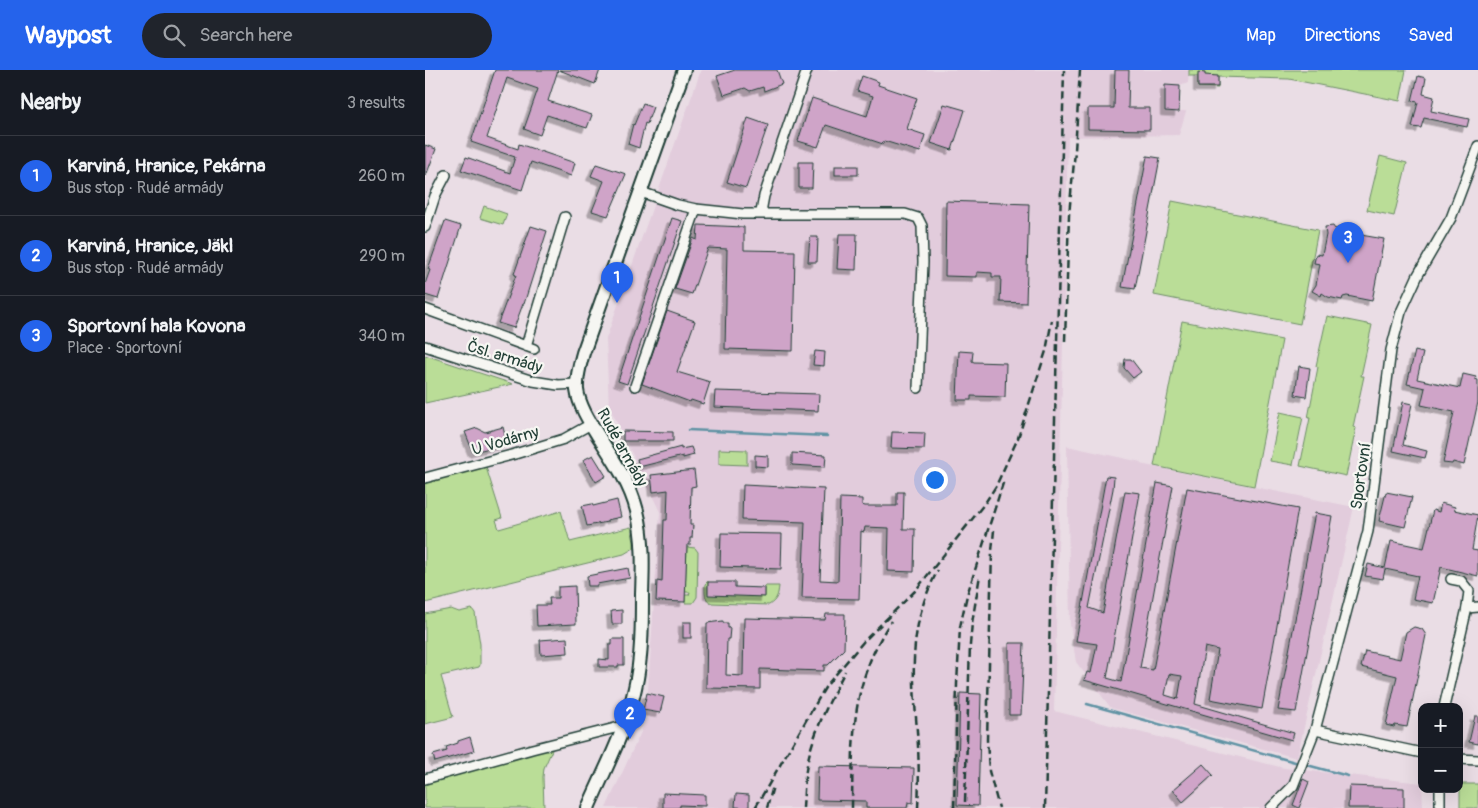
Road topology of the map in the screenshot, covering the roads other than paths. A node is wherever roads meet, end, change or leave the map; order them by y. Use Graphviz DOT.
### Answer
graph roads {
  1 [pos="684,70"];
  2 [pos="807,70"];
  3 [pos="1478,146"];
  4 [pos="446,176"];
  5 [pos="641,192"];
  6 [pos="696,210"];
  7 [pos="761,212"];
  8 [pos="565,217"];
  9 [pos="425,227"];
  10 [pos="425,309"];
  11 [pos="425,346"];
  12 [pos="577,384"];
  13 [pos="635,386"];
  14 [pos="918,388"];
  15 [pos="591,424"];
  16 [pos="425,478"];
  17 [pos="1451,579"];
  18 [pos="1467,608"];
  19 [pos="1478,608"];
  20 [pos="1445,703"];
  21 [pos="623,726"];
  22 [pos="1315,730"];
  23 [pos="1418,752"];
  24 [pos="1463,759"];
  25 [pos="1478,760"];
  26 [pos="425,779"];
  27 [pos="1440,793"];
  28 [pos="588,808"];
  29 [pos="1271,808"];
  30 [pos="1440,808"];
  1 -- 5 [label="main road, Rudé armády"];
  2 -- 7 [label="street"];
  3 -- 22 [label="street, Sportovní"];
  4 -- 9 [label="street"];
  5 -- 6 [label="street"];
  5 -- 12 [label="main road, Rudé armády"];
  6 -- 7 [label="street"];
  6 -- 13 [label="street"];
  7 -- 14 [label="street"];
  8 -- 10 [label="street, Čsl. armády"];
  11 -- 12 [label="street, Čsl. armády"];
  12 -- 15 [label="main road, Rudé armády"];
  15 -- 16 [label="street, U Vodárny"];
  15 -- 21 [label="main road, Rudé armády"];
  17 -- 18 [label="street"];
  18 -- 19 [label="street"];
  18 -- 20 [label="street"];
  21 -- 26 [label="street"];
  21 -- 28 [label="main road, Rudé armády"];
  22 -- 23 [label="street"];
  22 -- 29 [label="street, Sportovní"];
  24 -- 25 [label="street"];
  27 -- 30 [label="street"];
}
